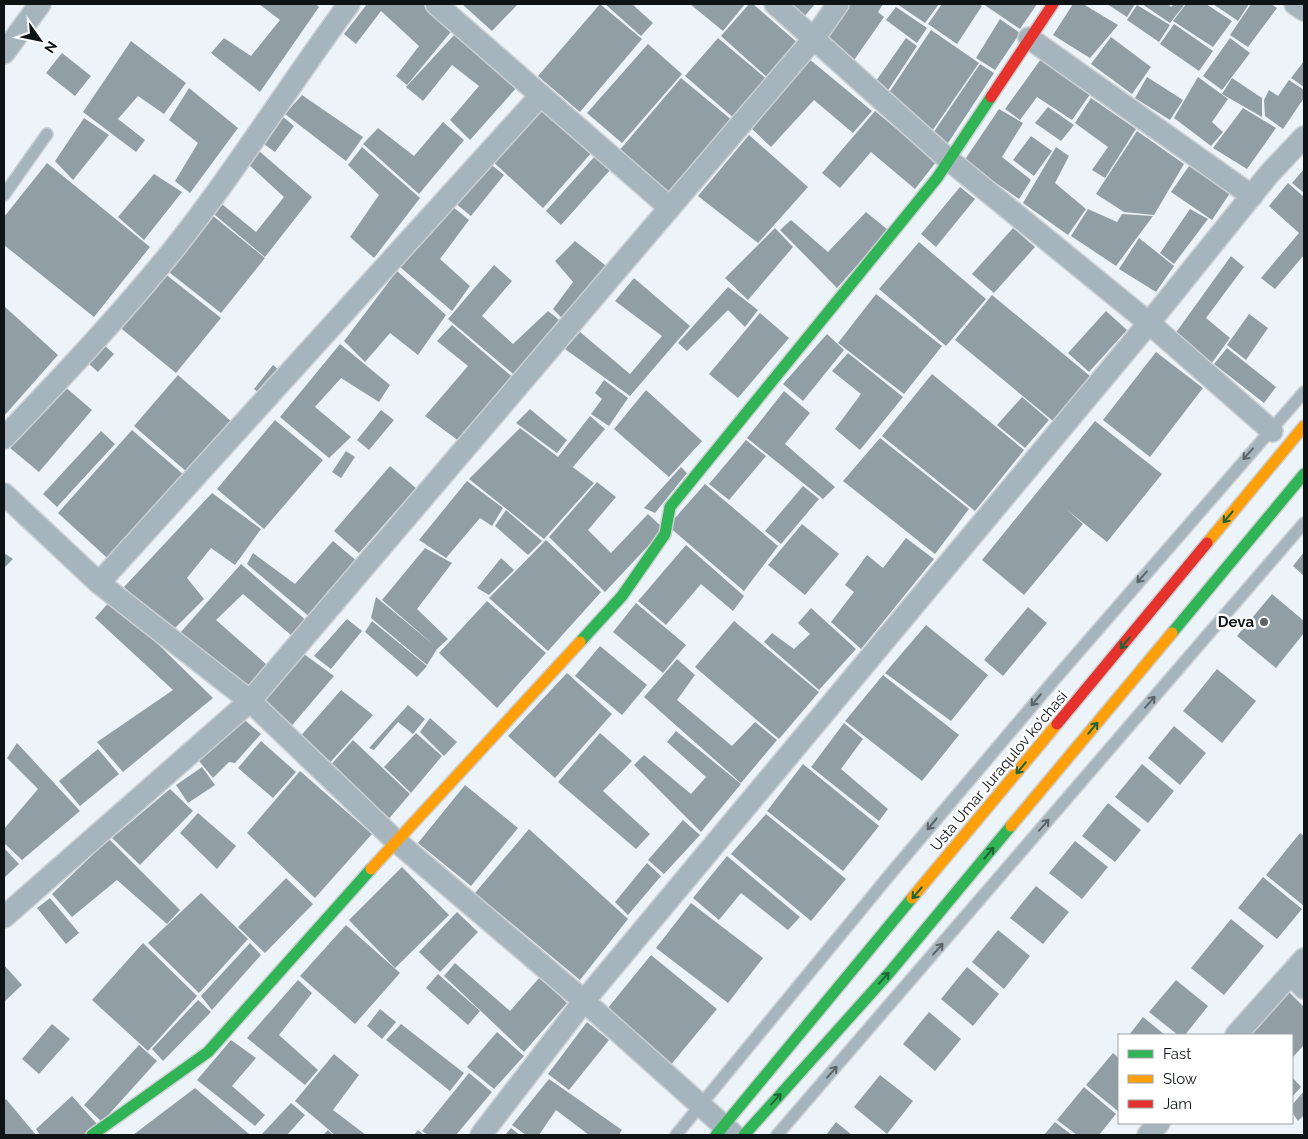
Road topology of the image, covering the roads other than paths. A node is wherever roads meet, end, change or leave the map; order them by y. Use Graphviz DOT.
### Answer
graph roads {
  1 [pos="40,4"];
  2 [pos="348,4"];
  3 [pos="436,4"];
  4 [pos="775,4"];
  5 [pos="838,4"];
  6 [pos="1054,4"];
  7 [pos="1295,4"];
  8 [pos="1304,10"];
  9 [pos="815,37"];
  10 [pos="1029,38"];
  11 [pos="4,53"];
  12 [pos="542,95"];
  13 [pos="47,134"];
  14 [pos="1304,137"];
  15 [pos="949,160"];
  16 [pos="4,194"];
  17 [pos="1252,196"];
  18 [pos="669,207"];
  19 [pos="1149,323"];
  20 [pos="1304,392"];
  21 [pos="1304,426"];
  22 [pos="1272,431"];
  23 [pos="4,438"];
  24 [pos="1304,474"];
  25 [pos="4,494"];
  26 [pos="1304,523"];
  27 [pos="99,583"];
  28 [pos="250,701"];
  29 [pos="396,841"];
  30 [pos="4,917"];
  31 [pos="1300,974"];
  32 [pos="584,1001"];
  33 [pos="1237,1034"];
  34 [pos="701,1105"];
  35 [pos="1158,1124"];
  36 [pos="725,1132"];
  37 [pos="92,1135"];
  38 [pos="481,1135"];
  39 [pos="676,1135"];
  40 [pos="744,1135"];
  41 [pos="777,1135"];
  42 [pos="1148,1135"];
  1 -- 11 [label="street"];
  2 -- 23 [label="street"];
  3 -- 12 [label="street"];
  4 -- 9 [label="street"];
  5 -- 9 [label="street"];
  6 -- 10 [label="main road"];
  7 -- 8 [label="street"];
  9 -- 15 [label="street"];
  9 -- 18 [label="street"];
  10 -- 15 [label="main road"];
  10 -- 17 [label="street"];
  12 -- 18 [label="street"];
  12 -- 27 [label="street"];
  13 -- 16 [label="lane"];
  14 -- 17 [label="street"];
  15 -- 19 [label="street"];
  15 -- 29 [label="main road"];
  17 -- 19 [label="street"];
  18 -- 28 [label="street"];
  19 -- 22 [label="street"];
  19 -- 32 [label="street"];
  20 -- 22 [label="lane"];
  21 -- 36 [label="main road, Usta Umar Juraqulov ko'chasi, one-way"];
  22 -- 34 [label="lane, one-way"];
  40 -- 24 [label="main road, one-way"];
  25 -- 27 [label="street"];
  41 -- 26 [label="lane, one-way"];
  27 -- 28 [label="street"];
  28 -- 29 [label="street"];
  28 -- 30 [label="street"];
  29 -- 32 [label="street"];
  29 -- 37 [label="main road"];
  31 -- 33 [label="street"];
  32 -- 34 [label="street"];
  32 -- 38 [label="street"];
  34 -- 36 [label="street"];
  34 -- 39 [label="lane"];
  35 -- 42 [label="street"];
}
